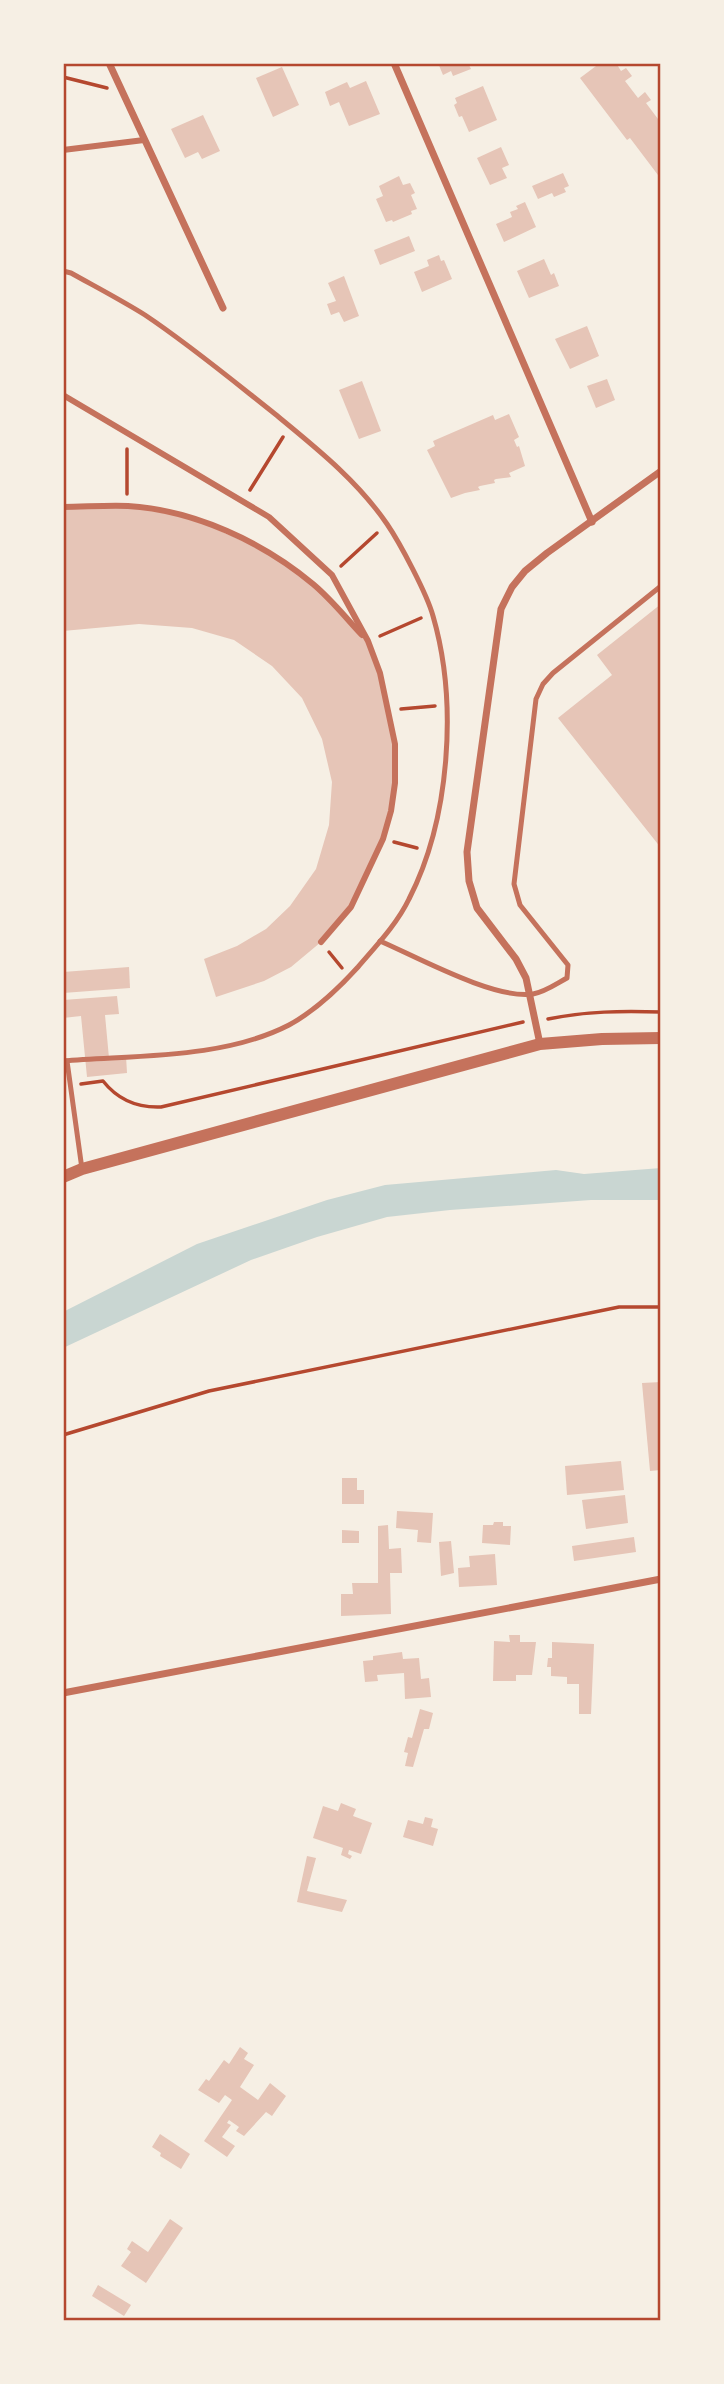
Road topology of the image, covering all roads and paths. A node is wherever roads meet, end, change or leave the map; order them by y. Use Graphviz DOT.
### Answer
graph roads {
  1 [pos="108,63"];
  2 [pos="394,63"];
  3 [pos="63,77"];
  4 [pos="109,89"];
  5 [pos="144,140"];
  6 [pos="63,150"];
  7 [pos="63,271"];
  8 [pos="223,308"];
  9 [pos="63,395"];
  10 [pos="290,427"];
  11 [pos="127,433"];
  12 [pos="661,471"];
  13 [pos="243,500"];
  14 [pos="127,506"];
  15 [pos="63,507"];
  16 [pos="592,522"];
  17 [pos="387,524"];
  18 [pos="332,575"];
  19 [pos="661,586"];
  20 [pos="433,613"];
  21 [pos="368,641"];
  22 [pos="447,705"];
  23 [pos="388,710"];
  24 [pos="383,839"];
  25 [pos="429,852"];
  26 [pos="380,941"];
  27 [pos="321,942"];
  28 [pos="349,976"];
  29 [pos="530,995"];
  30 [pos="661,1012"];
  31 [pos="535,1020"];
  32 [pos="661,1038"];
  33 [pos="541,1044"];
  34 [pos="65,1061"];
  35 [pos="69,1085"];
  36 [pos="82,1169"];
  37 [pos="63,1177"];
  38 [pos="661,1307"];
  39 [pos="63,1435"];
  40 [pos="661,1579"];
  41 [pos="63,1693"];
  1 -- 5 [label="street"];
  2 -- 16 [label="street"];
  3 -- 4 [label="path"];
  5 -- 6 [label="street"];
  5 -- 8 [label="street"];
  7 -- 10 [label="lane"];
  9 -- 11 [label="street"];
  10 -- 13 [label="path"];
  10 -- 17 [label="lane"];
  11 -- 13 [label="street"];
  11 -- 14 [label="path"];
  12 -- 16 [label="street"];
  13 -- 18 [label="street"];
  14 -- 15 [label="street"];
  14 -- 21 [label="street"];
  16 -- 29 [label="street"];
  17 -- 18 [label="path"];
  17 -- 20 [label="lane"];
  18 -- 21 [label="street"];
  19 -- 29 [label="lane"];
  20 -- 21 [label="path"];
  20 -- 22 [label="lane"];
  21 -- 23 [label="street"];
  22 -- 23 [label="path"];
  22 -- 25 [label="lane"];
  23 -- 24 [label="street"];
  24 -- 25 [label="path"];
  24 -- 27 [label="street"];
  25 -- 26 [label="lane"];
  26 -- 28 [label="lane"];
  26 -- 29 [label="lane"];
  27 -- 28 [label="path"];
  28 -- 34 [label="lane"];
  29 -- 31 [label="street"];
  30 -- 31 [label="path"];
  31 -- 33 [label="street"];
  31 -- 35 [label="path"];
  32 -- 33 [label="street"];
  33 -- 36 [label="street"];
  34 -- 35 [label="lane"];
  35 -- 36 [label="lane"];
  36 -- 37 [label="street"];
  38 -- 39 [label="path"];
  40 -- 41 [label="street"];
}
